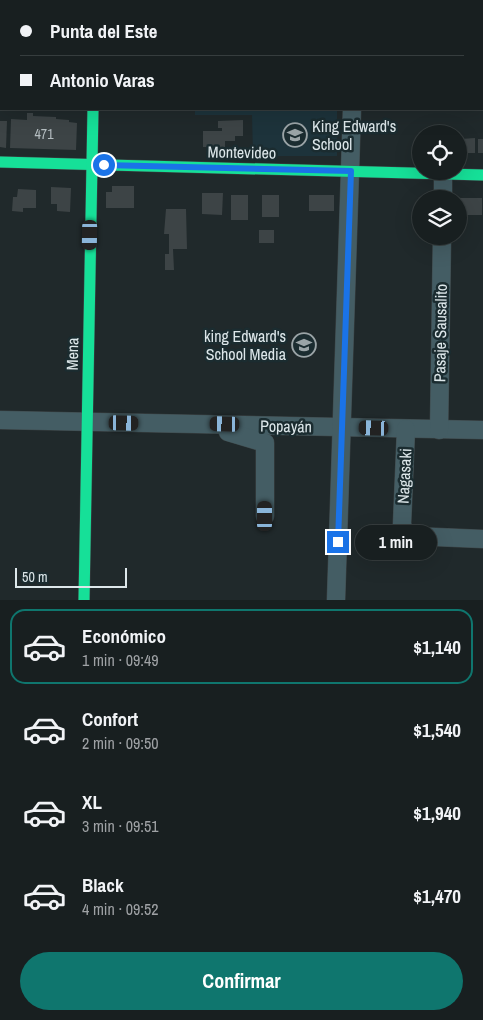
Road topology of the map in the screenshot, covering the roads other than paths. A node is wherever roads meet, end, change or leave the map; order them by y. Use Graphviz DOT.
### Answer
graph roads {
  1 [pos="93,110"];
  2 [pos="352,110"];
  3 [pos="0,162"];
  4 [pos="91,165"];
  5 [pos="351,171"];
  6 [pos="412,173"];
  7 [pos="467,175"];
  8 [pos="483,175"];
  9 [pos="442,245"];
  10 [pos="0,420"];
  11 [pos="87,423"];
  12 [pos="225,424"];
  13 [pos="342,427"];
  14 [pos="406,429"];
  15 [pos="439,430"];
  16 [pos="483,430"];
  17 [pos="265,516"];
  18 [pos="483,539"];
  19 [pos="84,600"];
  20 [pos="336,600"];
  1 -- 4 [label="street, Mena"];
  2 -- 5 [label="street"];
  3 -- 4 [label="street, Montevideo"];
  4 -- 5 [label="street, Montevideo"];
  4 -- 11 [label="street, Mena"];
  5 -- 6 [label="street, Montevideo"];
  5 -- 13 [label="street"];
  7 -- 8 [label="street, Montevideo"];
  9 -- 15 [label="street, Pasaje Sausalito"];
  10 -- 11 [label="street, Popayán"];
  11 -- 12 [label="street, Popayán"];
  11 -- 19 [label="street, Mena"];
  12 -- 13 [label="street, Popayán"];
  12 -- 17 [label="street"];
  13 -- 14 [label="street, Popayán"];
  13 -- 20 [label="street"];
  14 -- 15 [label="street, Popayán"];
  14 -- 18 [label="street, Nagasaki"];
  15 -- 16 [label="street, Popayán"];
}
